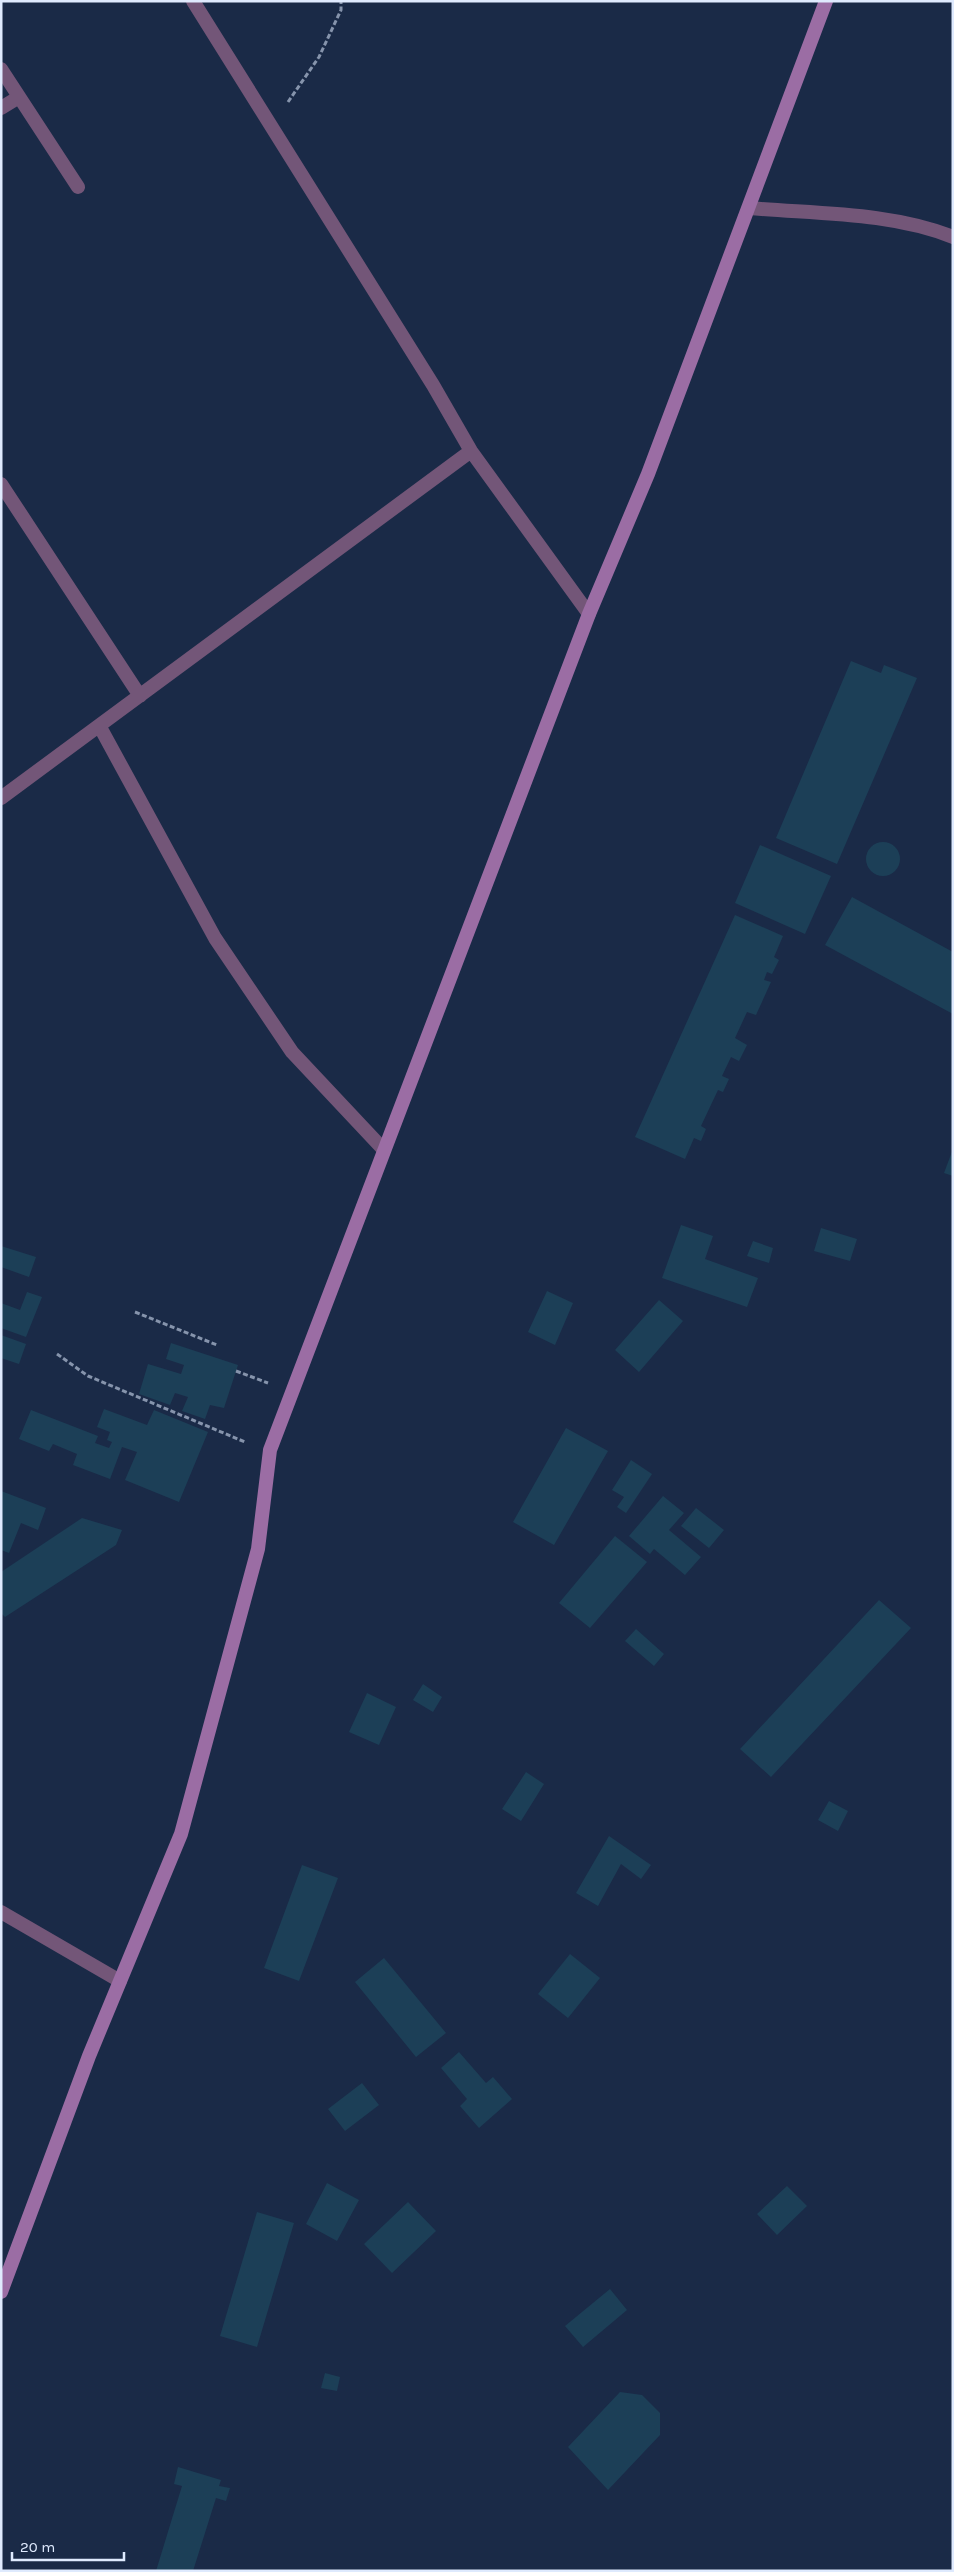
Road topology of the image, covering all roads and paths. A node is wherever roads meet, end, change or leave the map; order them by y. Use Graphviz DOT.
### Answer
graph roads {
  1 [pos="192,1"];
  2 [pos="341,1"];
  3 [pos="826,1"];
  4 [pos="1,69"];
  5 [pos="19,97"];
  6 [pos="1,108"];
  7 [pos="272,127"];
  8 [pos="78,187"];
  9 [pos="749,208"];
  10 [pos="953,237"];
  11 [pos="470,451"];
  12 [pos="1,484"];
  13 [pos="589,614"];
  14 [pos="140,696"];
  15 [pos="100,727"];
  16 [pos="1,798"];
  17 [pos="384,1150"];
  18 [pos="135,1312"];
  19 [pos="216,1345"];
  20 [pos="58,1354"];
  21 [pos="236,1371"];
  22 [pos="257,1379"];
  23 [pos="239,1441"];
  24 [pos="1,1912"];
  25 [pos="120,1982"];
  26 [pos="1,2292"];
  1 -- 7 [label="street"];
  2 -- 7 [label="path"];
  3 -- 9 [label="main road"];
  4 -- 5 [label="street"];
  5 -- 6 [label="street"];
  5 -- 8 [label="street"];
  7 -- 11 [label="street"];
  9 -- 10 [label="street"];
  9 -- 13 [label="main road"];
  11 -- 13 [label="street"];
  11 -- 14 [label="street"];
  12 -- 14 [label="street"];
  13 -- 17 [label="main road"];
  14 -- 15 [label="street"];
  15 -- 16 [label="street"];
  15 -- 17 [label="street"];
  17 -- 25 [label="main road"];
  18 -- 19 [label="path"];
  20 -- 23 [label="path"];
  21 -- 22 [label="path"];
  24 -- 25 [label="street"];
  25 -- 26 [label="main road"];
}
